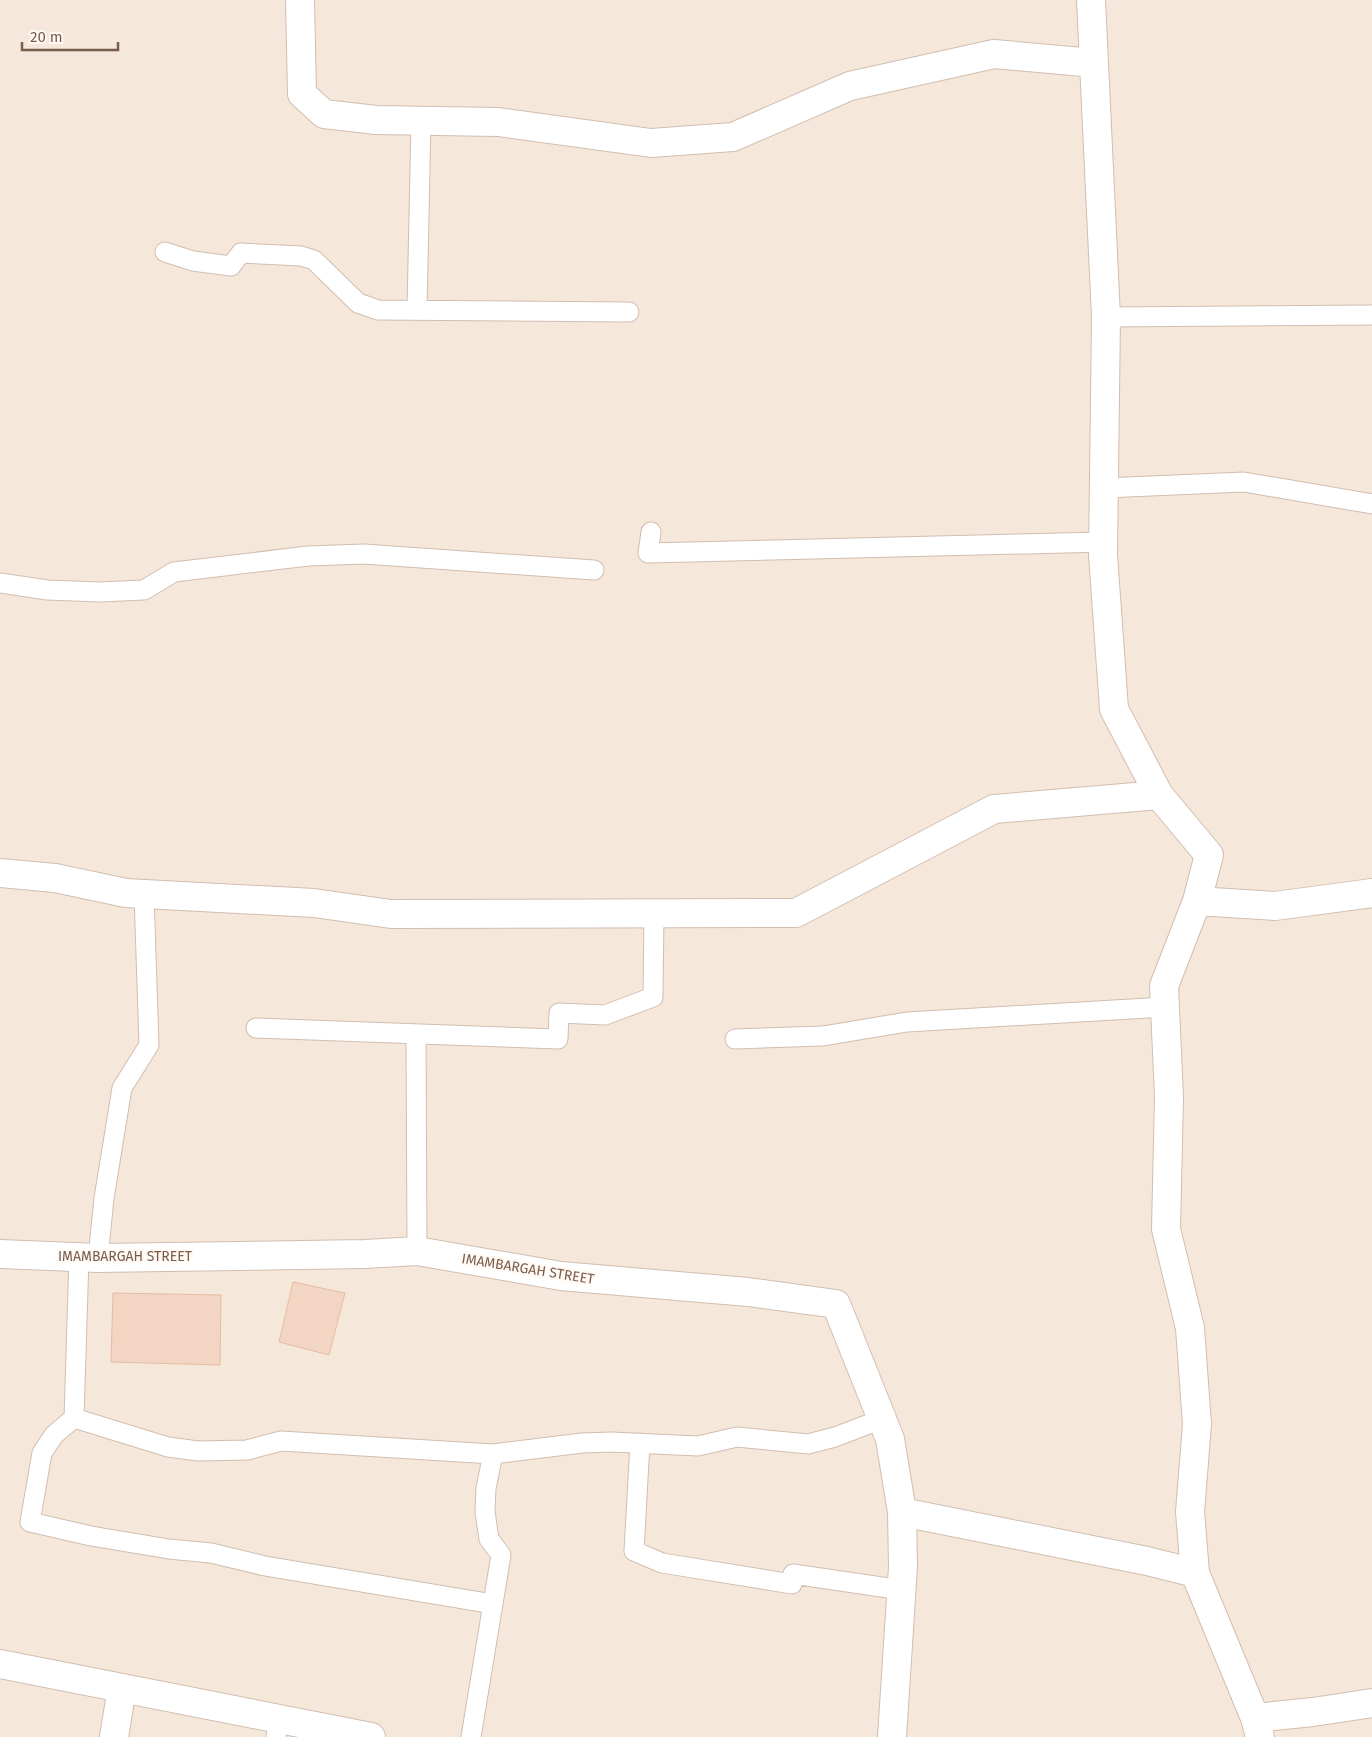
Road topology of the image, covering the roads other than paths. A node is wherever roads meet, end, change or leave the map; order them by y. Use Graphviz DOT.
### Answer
graph roads {
  1 [pos="300,0"];
  2 [pos="1091,0"];
  3 [pos="1094,63"];
  4 [pos="421,121"];
  5 [pos="165,252"];
  6 [pos="418,310"];
  7 [pos="629,312"];
  8 [pos="1372,315"];
  9 [pos="1106,317"];
  10 [pos="1104,488"];
  11 [pos="1372,504"];
  12 [pos="651,532"];
  13 [pos="1104,542"];
  14 [pos="594,570"];
  15 [pos="0,583"];
  16 [pos="1159,795"];
  17 [pos="0,873"];
  18 [pos="1372,893"];
  19 [pos="144,894"];
  20 [pos="1197,901"];
  21 [pos="654,913"];
  22 [pos="1165,1007"];
  23 [pos="256,1028"];
  24 [pos="416,1034"];
  25 [pos="735,1039"];
  26 [pos="417,1251"];
  27 [pos="0,1254"];
  28 [pos="88,1258"];
  29 [pos="74,1418"];
  30 [pos="882,1419"];
  31 [pos="640,1443"];
  32 [pos="493,1454"];
  33 [pos="902,1512"];
  34 [pos="1195,1573"];
  35 [pos="902,1590"];
  36 [pos="493,1604"];
  37 [pos="0,1664"];
  38 [pos="122,1688"];
  39 [pos="1372,1703"];
  40 [pos="1257,1727"];
  41 [pos="277,1728"];
  42 [pos="114,1737"];
  43 [pos="371,1737"];
  44 [pos="471,1737"];
  45 [pos="892,1737"];
  1 -- 4 [label="street"];
  2 -- 3 [label="street"];
  3 -- 4 [label="street"];
  3 -- 9 [label="street"];
  4 -- 6 [label="lane"];
  5 -- 6 [label="lane"];
  6 -- 7 [label="lane"];
  8 -- 9 [label="lane"];
  9 -- 10 [label="street"];
  10 -- 11 [label="lane"];
  10 -- 13 [label="street"];
  12 -- 13 [label="lane"];
  13 -- 16 [label="street"];
  14 -- 15 [label="lane"];
  16 -- 20 [label="street"];
  16 -- 21 [label="street"];
  17 -- 19 [label="street"];
  18 -- 20 [label="street"];
  19 -- 21 [label="street"];
  19 -- 28 [label="lane"];
  20 -- 22 [label="street"];
  21 -- 24 [label="lane"];
  22 -- 25 [label="lane"];
  22 -- 34 [label="street"];
  23 -- 24 [label="lane"];
  24 -- 26 [label="lane"];
  26 -- 28 [label="street, IMAMBARGAH STREET"];
  26 -- 30 [label="street, IMAMBARGAH STREET"];
  27 -- 28 [label="street, IMAMBARGAH STREET"];
  28 -- 29 [label="lane"];
  29 -- 32 [label="lane"];
  29 -- 36 [label="lane"];
  30 -- 31 [label="lane"];
  30 -- 33 [label="street, IMAMBARGAH STREET"];
  31 -- 32 [label="lane"];
  31 -- 35 [label="lane"];
  32 -- 36 [label="lane"];
  33 -- 34 [label="street"];
  33 -- 35 [label="street, IMAMBARGAH STREET"];
  34 -- 40 [label="street"];
  35 -- 45 [label="street, IMAMBARGAH STREET"];
  36 -- 44 [label="lane"];
  37 -- 38 [label="street"];
  38 -- 41 [label="street"];
  38 -- 42 [label="street"];
  39 -- 40 [label="street"];
  41 -- 43 [label="street"];
}
